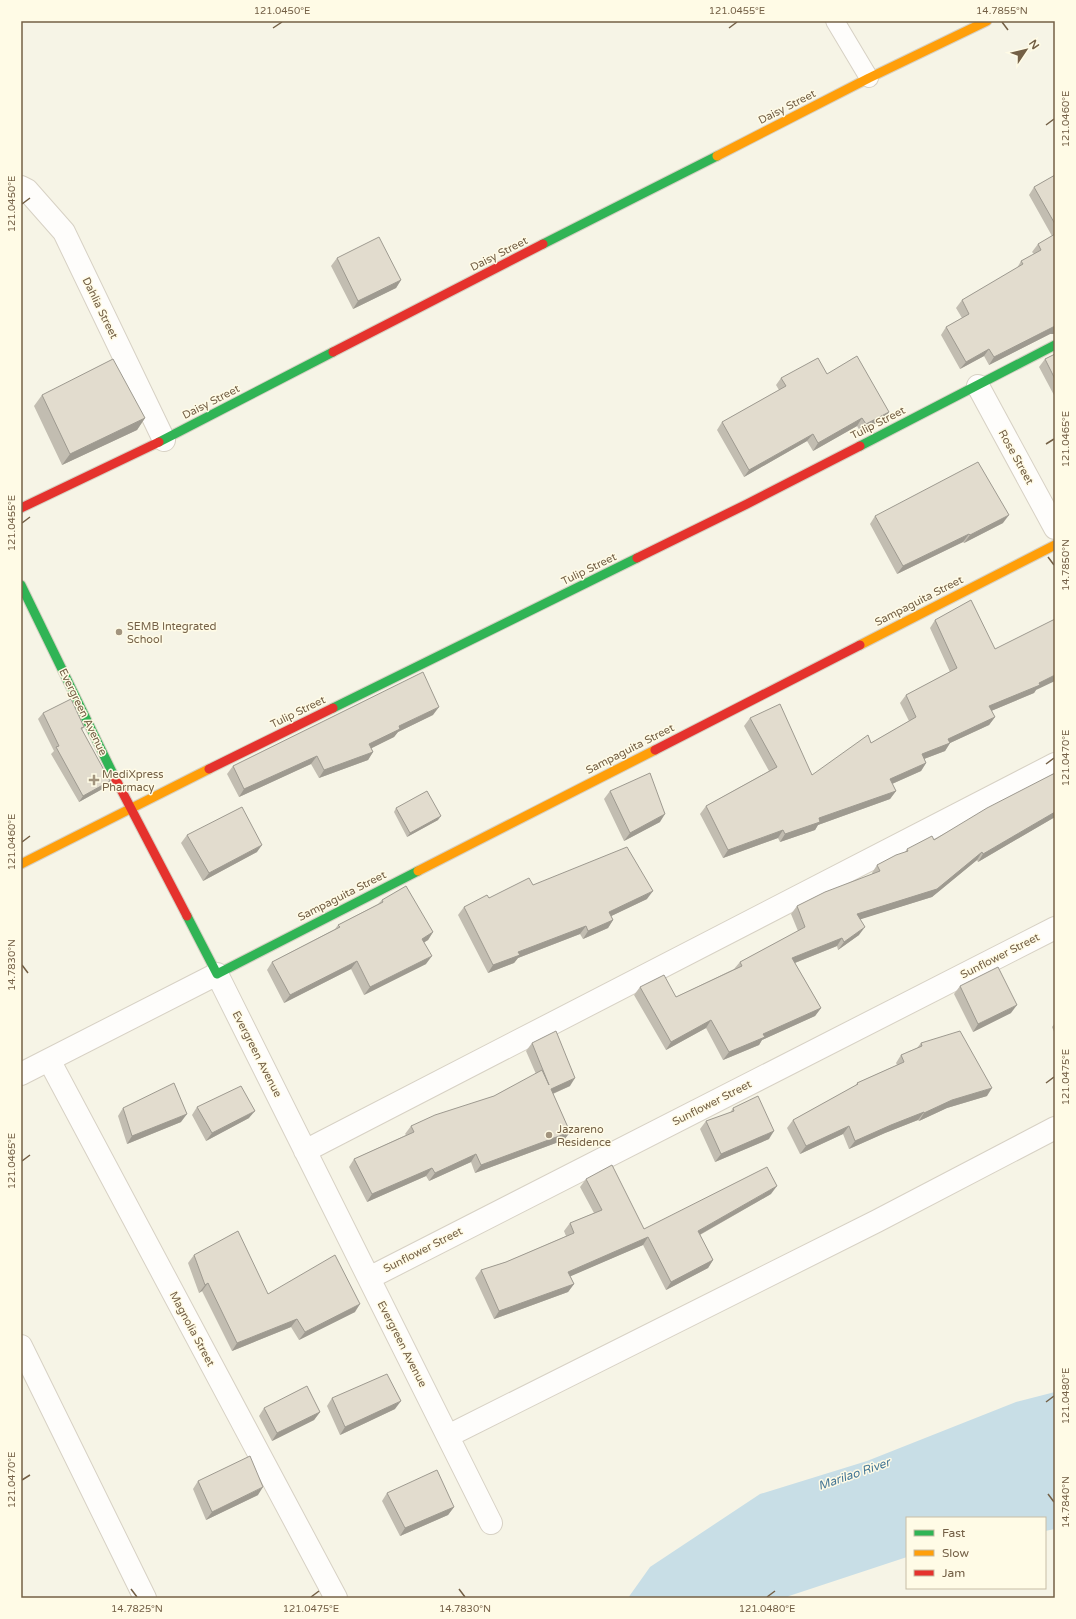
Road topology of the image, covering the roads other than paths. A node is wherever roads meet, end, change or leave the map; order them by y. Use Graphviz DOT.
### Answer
graph roads {
  1 [pos="835,21"];
  2 [pos="987,21"];
  3 [pos="869,78"];
  4 [pos="21,187"];
  5 [pos="1055,345"];
  6 [pos="978,386"];
  7 [pos="164,440"];
  8 [pos="21,508"];
  9 [pos="1055,528"];
  10 [pos="1055,545"];
  11 [pos="21,585"];
  12 [pos="1055,764"];
  13 [pos="130,808"];
  14 [pos="21,864"];
  15 [pos="1055,928"];
  16 [pos="217,974"];
  17 [pos="49,1060"];
  18 [pos="21,1074"];
  19 [pos="1055,1128"];
  20 [pos="305,1151"];
  21 [pos="368,1278"];
  22 [pos="21,1346"];
  23 [pos="448,1436"];
  24 [pos="491,1523"];
  25 [pos="145,1598"];
  26 [pos="336,1598"];
  1 -- 3 [label="lane"];
  2 -- 3 [label="street, Daisy Street"];
  3 -- 7 [label="street, Daisy Street"];
  4 -- 7 [label="street, Dahlia Street"];
  5 -- 6 [label="street, Tulip Street"];
  6 -- 9 [label="street, Rose Street"];
  6 -- 13 [label="street, Tulip Street"];
  7 -- 8 [label="street, Daisy Street"];
  10 -- 16 [label="street, Sampaguita Street"];
  11 -- 13 [label="street, Evergreen Avenue"];
  12 -- 20 [label="street"];
  13 -- 14 [label="street, Tulip Street"];
  13 -- 16 [label="street, Evergreen Avenue"];
  15 -- 21 [label="street, Sunflower Street"];
  16 -- 17 [label="street"];
  16 -- 20 [label="street, Evergreen Avenue"];
  17 -- 18 [label="street"];
  17 -- 26 [label="street, Magnolia Street"];
  19 -- 23 [label="street"];
  20 -- 21 [label="street, Evergreen Avenue"];
  21 -- 23 [label="street, Evergreen Avenue"];
  22 -- 25 [label="street"];
  23 -- 24 [label="street, Evergreen Avenue"];
}
